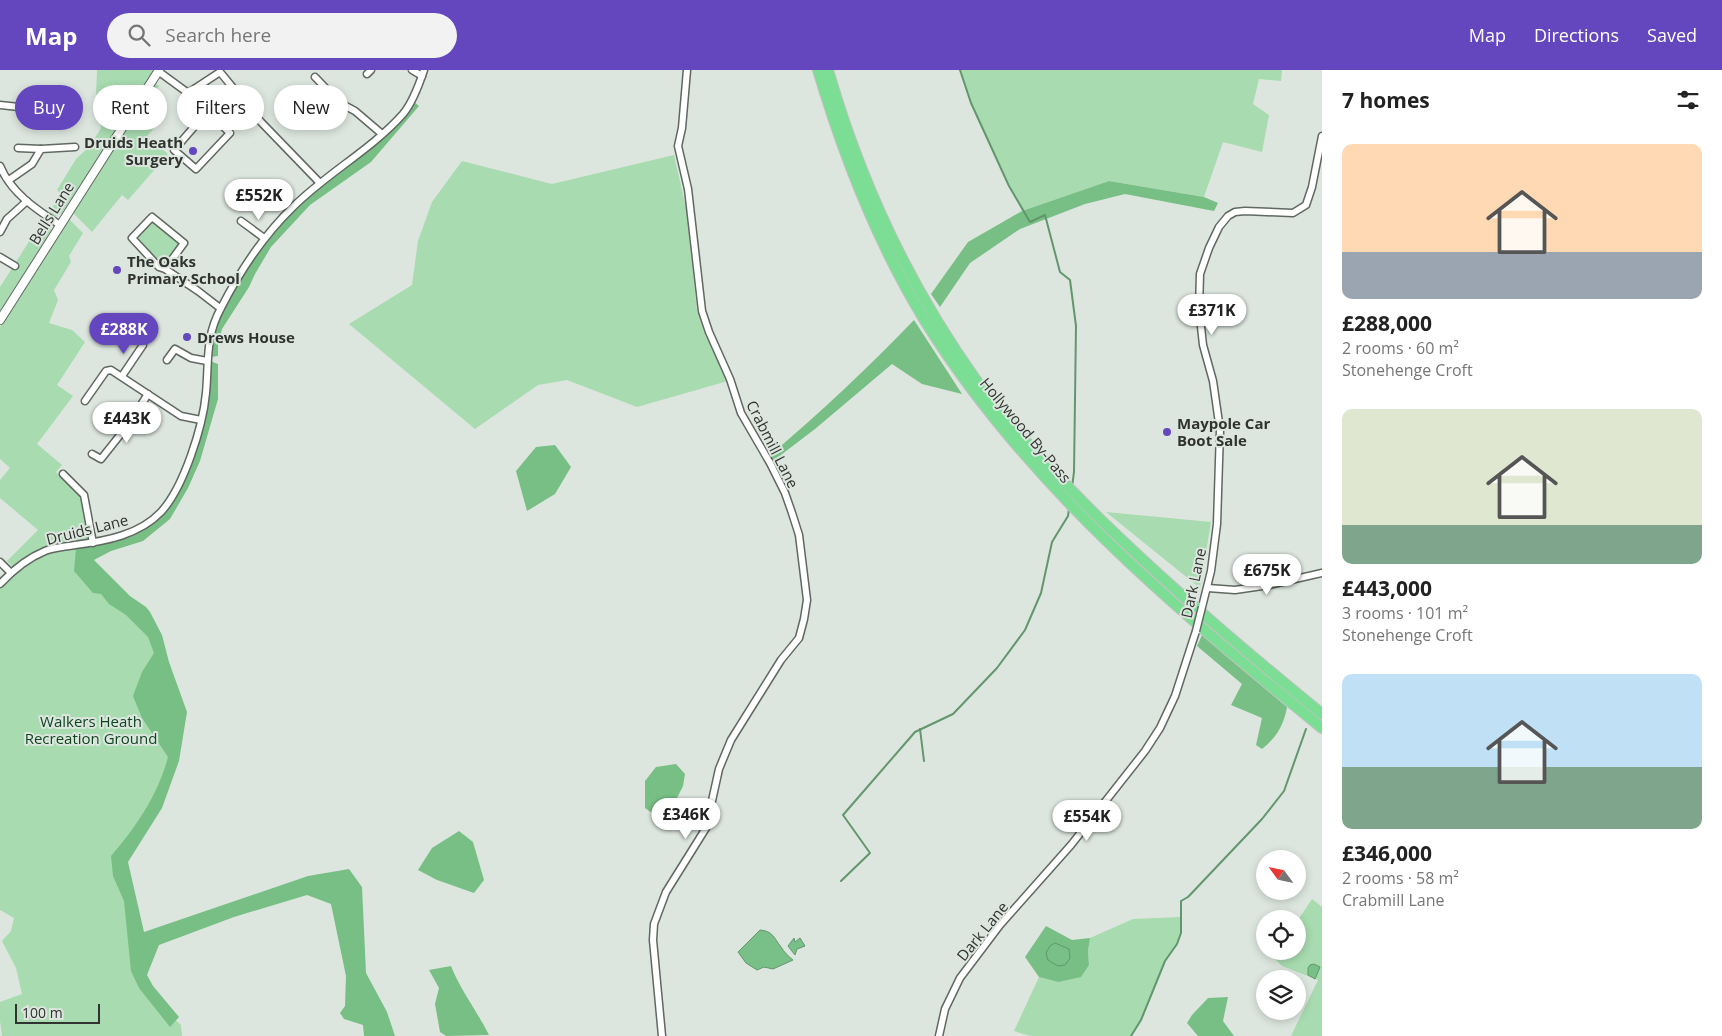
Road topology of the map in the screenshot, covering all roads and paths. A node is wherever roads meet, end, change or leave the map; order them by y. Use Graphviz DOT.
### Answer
graph roads {
  1 [pos="412,70"];
  2 [pos="687,70"];
  3 [pos="818,70"];
  4 [pos="828,70"];
  5 [pos="159,71"];
  6 [pos="221,71"];
  7 [pos="423,73"];
  8 [pos="315,77"];
  9 [pos="177,85"];
  10 [pos="200,85"];
  11 [pos="0,105"];
  12 [pos="15,107"];
  13 [pos="207,112"];
  14 [pos="382,134"];
  15 [pos="1322,136"];
  16 [pos="75,147"];
  17 [pos="18,148"];
  18 [pos="41,149"];
  19 [pos="0,166"];
  20 [pos="8,180"];
  21 [pos="319,182"];
  22 [pos="27,201"];
  23 [pos="242,221"];
  24 [pos="60,224"];
  25 [pos="0,232"];
  26 [pos="264,238"];
  27 [pos="0,257"];
  28 [pos="15,266"];
  29 [pos="165,269"];
  30 [pos="220,308"];
  31 [pos="0,320"];
  32 [pos="143,345"];
  33 [pos="167,360"];
  34 [pos="207,361"];
  35 [pos="122,376"];
  36 [pos="148,394"];
  37 [pos="85,401"];
  38 [pos="201,420"];
  39 [pos="92,454"];
  40 [pos="63,474"];
  41 [pos="94,543"];
  42 [pos="0,562"];
  43 [pos="11,573"];
  44 [pos="1322,573"];
  45 [pos="0,584"];
  46 [pos="1208,588"];
  47 [pos="1322,714"];
  48 [pos="1322,728"];
  49 [pos="662,1036"];
  50 [pos="939,1036"];
  1 -- 7 [label="street"];
  2 -- 49 [label="street, Crabmill Lane"];
  3 -- 48 [label="highway, Hollywood By-Pass"];
  4 -- 47 [label="highway, Hollywood By-Pass"];
  5 -- 9 [label="street"];
  5 -- 24 [label="street, Bells Lane"];
  6 -- 10 [label="street"];
  6 -- 21 [label="street"];
  7 -- 14 [label="street, Druids Lane"];
  8 -- 14 [label="street"];
  11 -- 12 [label="street"];
  13 -- 13 [label="street"];
  14 -- 21 [label="street, Druids Lane"];
  15 -- 46 [label="street, Dark Lane"];
  16 -- 18 [label="street"];
  17 -- 18 [label="street"];
  18 -- 20 [label="street"];
  19 -- 20 [label="street"];
  20 -- 22 [label="street"];
  21 -- 26 [label="street, Druids Lane"];
  22 -- 24 [label="street"];
  22 -- 25 [label="street"];
  23 -- 26 [label="street"];
  24 -- 31 [label="street, Bells Lane"];
  26 -- 30 [label="street, Druids Lane"];
  27 -- 28 [label="street"];
  29 -- 29 [label="street"];
  29 -- 30 [label="street"];
  30 -- 34 [label="street, Druids Lane"];
  32 -- 35 [label="street"];
  33 -- 34 [label="street"];
  34 -- 38 [label="street, Druids Lane"];
  35 -- 36 [label="street"];
  35 -- 37 [label="street"];
  36 -- 38 [label="street"];
  36 -- 39 [label="street"];
  38 -- 41 [label="street, Druids Lane"];
  40 -- 41 [label="street"];
  41 -- 43 [label="street, Druids Lane"];
  42 -- 43 [label="street"];
  43 -- 45 [label="street, Druids Lane"];
  44 -- 46 [label="street"];
  46 -- 50 [label="street, Dark Lane, bridge"];
}
